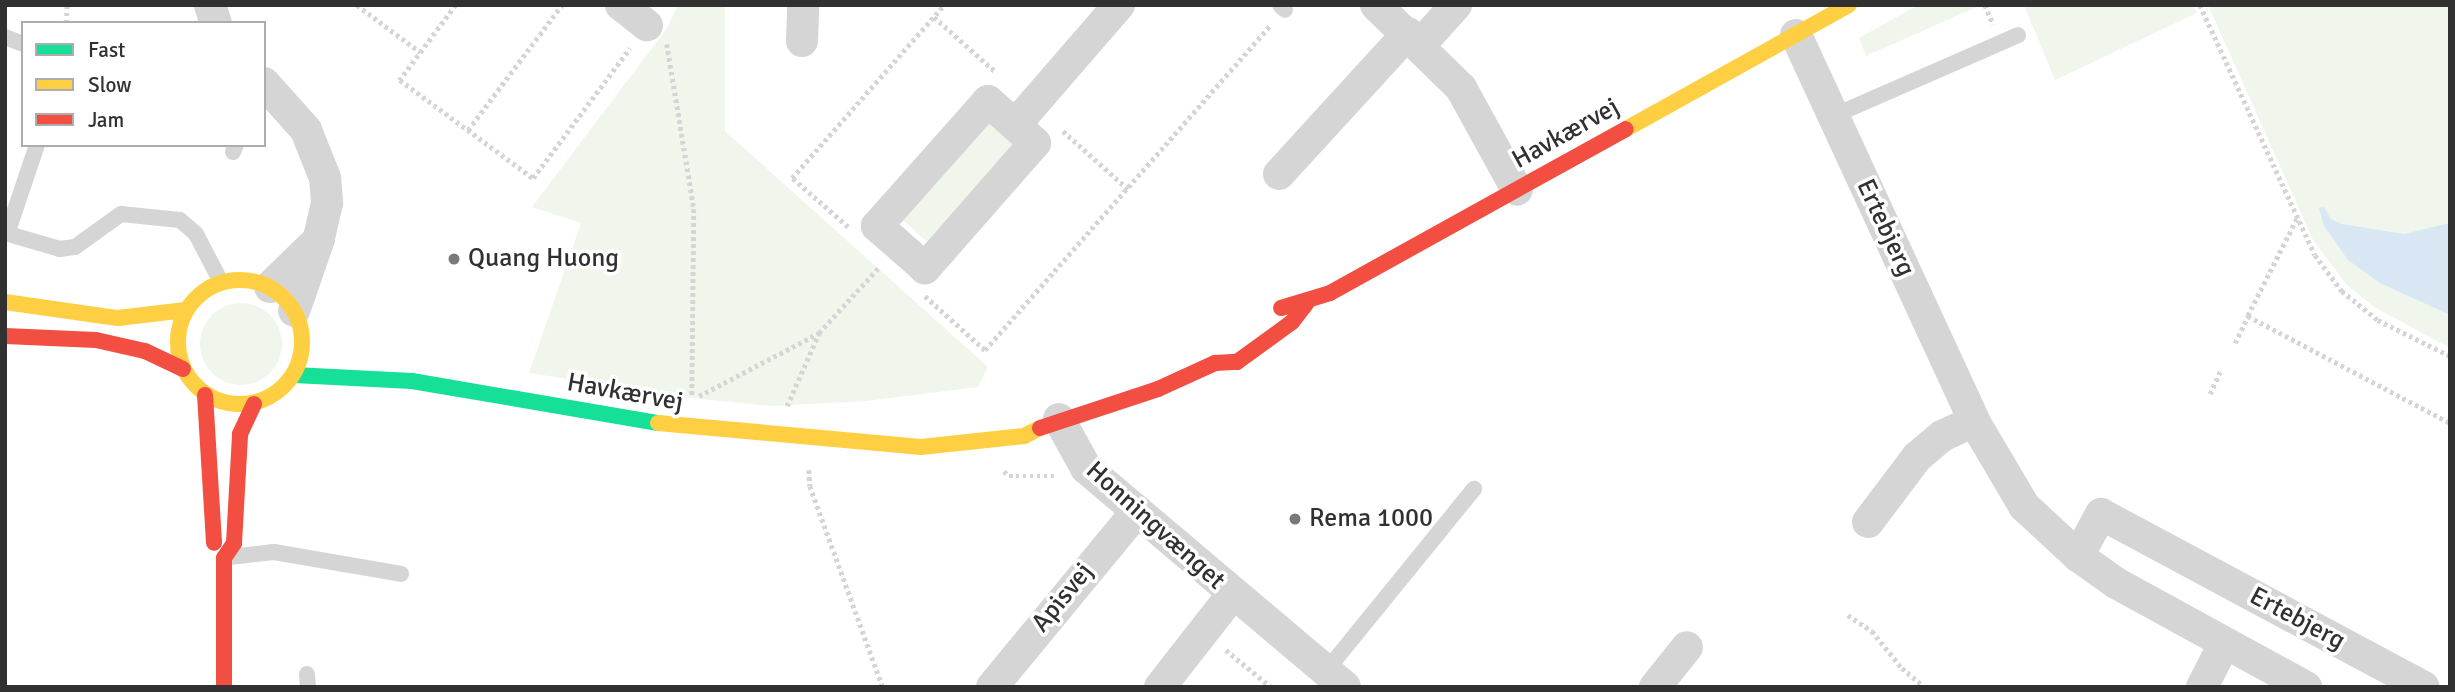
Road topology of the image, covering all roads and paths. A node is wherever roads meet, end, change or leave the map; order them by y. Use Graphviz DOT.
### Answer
graph roads {
  1 [pos="357,5"];
  2 [pos="456,5"];
  3 [pos="562,5"];
  4 [pos="803,5"];
  5 [pos="1119,5"];
  6 [pos="1376,5"];
  7 [pos="1456,5"];
  8 [pos="1849,5"];
  9 [pos="2200,5"];
  10 [pos="630,11"];
  11 [pos="1796,35"];
  12 [pos="2018,35"];
  13 [pos="1414,39"];
  14 [pos="802,41"];
  15 [pos="421,52"];
  16 [pos="266,85"];
  17 [pos="1833,116"];
  18 [pos="1015,125"];
  19 [pos="468,130"];
  20 [pos="36,147"];
  21 [pos="1279,174"];
  22 [pos="1517,190"];
  23 [pos="2298,219"];
  24 [pos="6,233"];
  25 [pos="319,240"];
  26 [pos="899,245"];
  27 [pos="221,282"];
  28 [pos="270,287"];
  29 [pos="5,302"];
  30 [pos="1306,304"];
  31 [pos="186,310"];
  32 [pos="295,311"];
  33 [pos="2248,316"];
  34 [pos="1263,318"];
  35 [pos="819,332"];
  36 [pos="5,336"];
  37 [pos="1231,342"];
  38 [pos="303,343"];
  39 [pos="2235,343"];
  40 [pos="326,351"];
  41 [pos="2450,356"];
  42 [pos="349,359"];
  43 [pos="1215,363"];
  44 [pos="183,369"];
  45 [pos="2221,369"];
  46 [pos="294,375"];
  47 [pos="412,382"];
  48 [pos="2210,394"];
  49 [pos="205,395"];
  50 [pos="692,400"];
  51 [pos="254,404"];
  52 [pos="1046,417"];
  53 [pos="1974,421"];
  54 [pos="2450,423"];
  55 [pos="904,427"];
  56 [pos="685,428"];
  57 [pos="774,437"];
  58 [pos="807,438"];
  59 [pos="831,438"];
  60 [pos="1474,489"];
  61 [pos="1137,511"];
  62 [pos="1868,522"];
  63 [pos="2078,556"];
  64 [pos="224,558"];
  65 [pos="401,574"];
  66 [pos="1232,595"];
  67 [pos="1848,615"];
  68 [pos="1203,632"];
  69 [pos="2224,644"];
  70 [pos="1687,647"];
  71 [pos="1335,679"];
  72 [pos="882,685"];
  73 [pos="224,687"];
  74 [pos="992,687"];
  75 [pos="1160,687"];
  76 [pos="1271,687"];
  77 [pos="1655,687"];
  78 [pos="1925,687"];
  79 [pos="2202,687"];
  80 [pos="2306,687"];
  81 [pos="2424,687"];
  1 -- 15 [label="path"];
  2 -- 15 [label="path"];
  3 -- 19 [label="path"];
  4 -- 14 [label="street"];
  5 -- 18 [label="street"];
  6 -- 13 [label="street"];
  7 -- 13 [label="street"];
  8 -- 11 [label="street, Havkærvej"];
  9 -- 23 [label="path"];
  10 -- 19 [label="path"];
  10 -- 50 [label="path"];
  11 -- 17 [label="street, Ertebjerg"];
  11 -- 22 [label="street, Havkærvej"];
  12 -- 17 [label="lane"];
  13 -- 21 [label="street"];
  13 -- 22 [label="street"];
  15 -- 19 [label="path"];
  16 -- 25 [label="street"];
  17 -- 53 [label="street, Ertebjerg"];
  18 -- 26 [label="street"];
  18 -- 26 [label="street"];
  20 -- 24 [label="lane"];
  22 -- 30 [label="street, Havkærvej"];
  23 -- 33 [label="path"];
  23 -- 41 [label="path"];
  24 -- 27 [label="lane"];
  25 -- 28 [label="street"];
  25 -- 32 [label="street"];
  26 -- 35 [label="path"];
  27 -- 28 [label="street"];
  27 -- 31 [label="street"];
  28 -- 32 [label="street"];
  29 -- 31 [label="street"];
  30 -- 34 [label="street, Havkærvej"];
  30 -- 43 [label="street, Havkærvej"];
  31 -- 44 [label="street"];
  32 -- 38 [label="street"];
  33 -- 39 [label="path"];
  33 -- 54 [label="path"];
  35 -- 50 [label="path"];
  35 -- 57 [label="path"];
  36 -- 44 [label="street"];
  37 -- 43 [label="street, Havkærvej"];
  38 -- 40 [label="street"];
  38 -- 46 [label="street"];
  42 -- 47 [label="street, Havkærvej"];
  43 -- 52 [label="street, Havkærvej"];
  44 -- 49 [label="street"];
  45 -- 48 [label="path"];
  46 -- 47 [label="street, Havkærvej"];
  46 -- 51 [label="street"];
  47 -- 56 [label="street, Havkærvej"];
  49 -- 51 [label="street"];
  49 -- 64 [label="street"];
  50 -- 56 [label="path"];
  51 -- 64 [label="street"];
  52 -- 59 [label="street, Havkærvej"];
  52 -- 61 [label="street, Honningvænget"];
  53 -- 62 [label="street"];
  53 -- 63 [label="street, Ertebjerg"];
  55 -- 59 [label="street, Havkærvej"];
  56 -- 57 [label="street, Havkærvej"];
  57 -- 58 [label="street, Havkærvej"];
  58 -- 59 [label="street, Havkærvej"];
  58 -- 72 [label="path"];
  60 -- 71 [label="lane"];
  61 -- 66 [label="street, Honningvænget"];
  61 -- 74 [label="street, Apisvej"];
  63 -- 69 [label="street, Ertebjerg"];
  63 -- 81 [label="street, Ertebjerg"];
  64 -- 65 [label="lane"];
  64 -- 73 [label="street"];
  66 -- 68 [label="street, Honningvænget"];
  66 -- 71 [label="street, Honningvænget"];
  67 -- 78 [label="path"];
  68 -- 75 [label="street, Honningvænget"];
  68 -- 76 [label="path"];
  69 -- 79 [label="street"];
  69 -- 80 [label="street, Ertebjerg"];
  70 -- 77 [label="street"];
}
